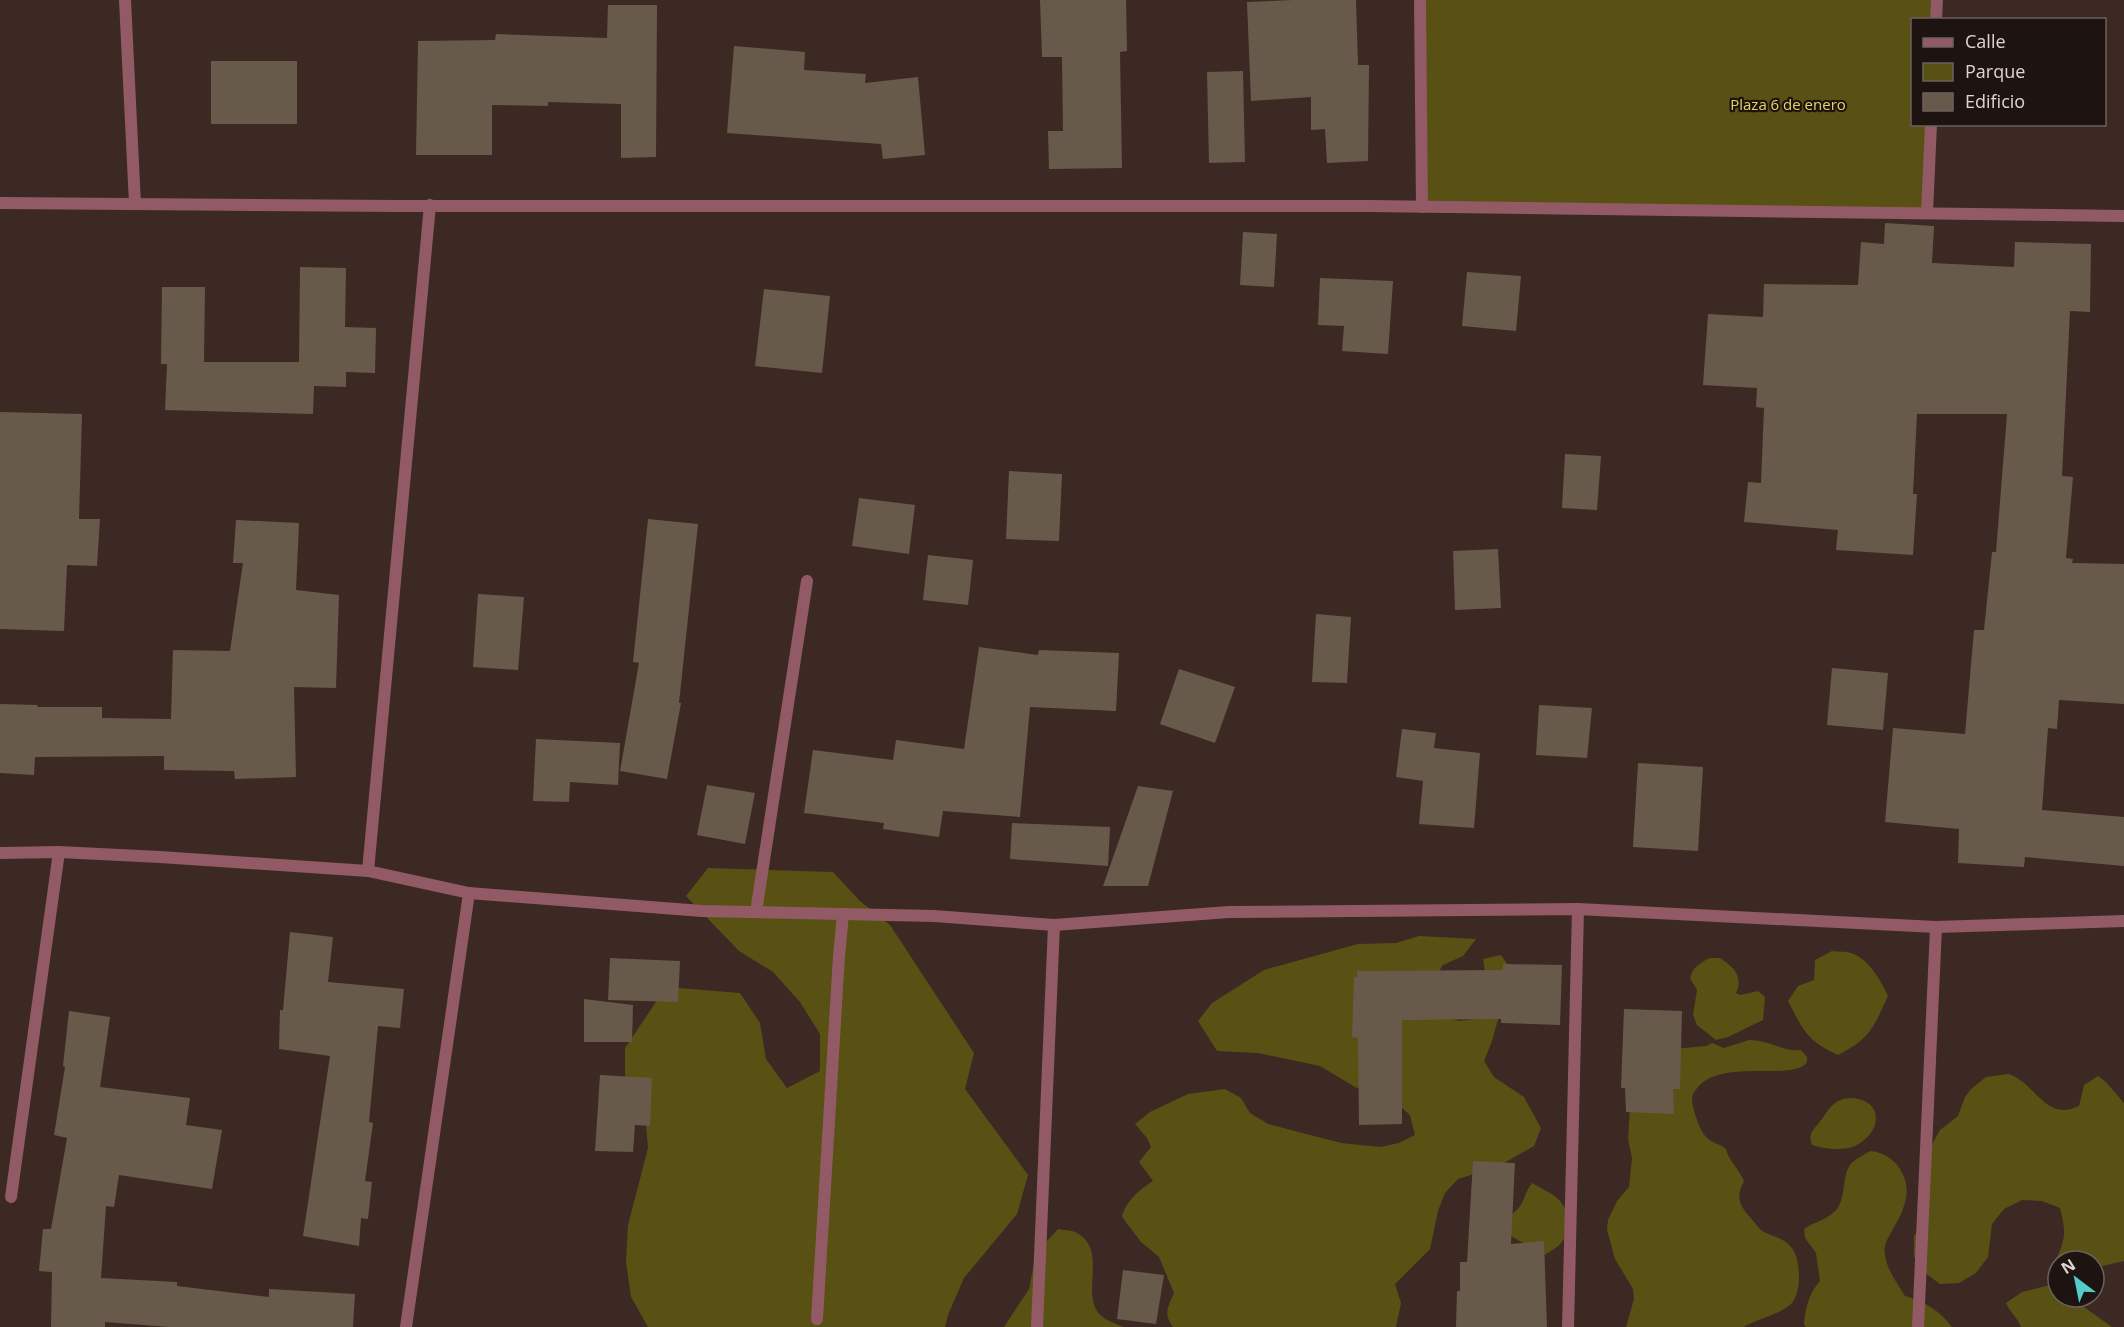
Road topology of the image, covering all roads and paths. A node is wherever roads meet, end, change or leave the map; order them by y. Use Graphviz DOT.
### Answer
graph roads {
  1 [pos="125,0"];
  2 [pos="1420,0"];
  3 [pos="1937,0"];
  4 [pos="1936,18"];
  5 [pos="1931,126"];
  6 [pos="0,203"];
  7 [pos="135,204"];
  8 [pos="430,206"];
  9 [pos="1422,207"];
  10 [pos="1927,213"];
  11 [pos="2124,216"];
  12 [pos="807,580"];
  13 [pos="59,852"];
  14 [pos="0,853"];
  15 [pos="368,871"];
  16 [pos="469,893"];
  17 [pos="1578,909"];
  18 [pos="756,912"];
  19 [pos="843,914"];
  20 [pos="2124,921"];
  21 [pos="1054,925"];
  22 [pos="1936,927"];
  23 [pos="11,1197"];
  24 [pos="818,1319"];
  25 [pos="406,1327"];
  26 [pos="1037,1327"];
  27 [pos="1568,1327"];
  28 [pos="1918,1327"];
  1 -- 7 [label="street"];
  2 -- 9 [label="street"];
  3 -- 4 [label="street"];
  5 -- 10 [label="street"];
  6 -- 7 [label="street"];
  7 -- 8 [label="street"];
  8 -- 9 [label="street"];
  8 -- 15 [label="street"];
  9 -- 10 [label="street"];
  10 -- 11 [label="street"];
  12 -- 18 [label="street"];
  13 -- 14 [label="street"];
  13 -- 15 [label="street"];
  13 -- 23 [label="street"];
  15 -- 16 [label="street"];
  16 -- 18 [label="street"];
  16 -- 25 [label="street"];
  17 -- 21 [label="street"];
  17 -- 22 [label="street"];
  17 -- 27 [label="street"];
  18 -- 19 [label="street"];
  19 -- 21 [label="street"];
  19 -- 24 [label="street"];
  20 -- 22 [label="street"];
  21 -- 26 [label="street"];
  22 -- 28 [label="street"];
}
